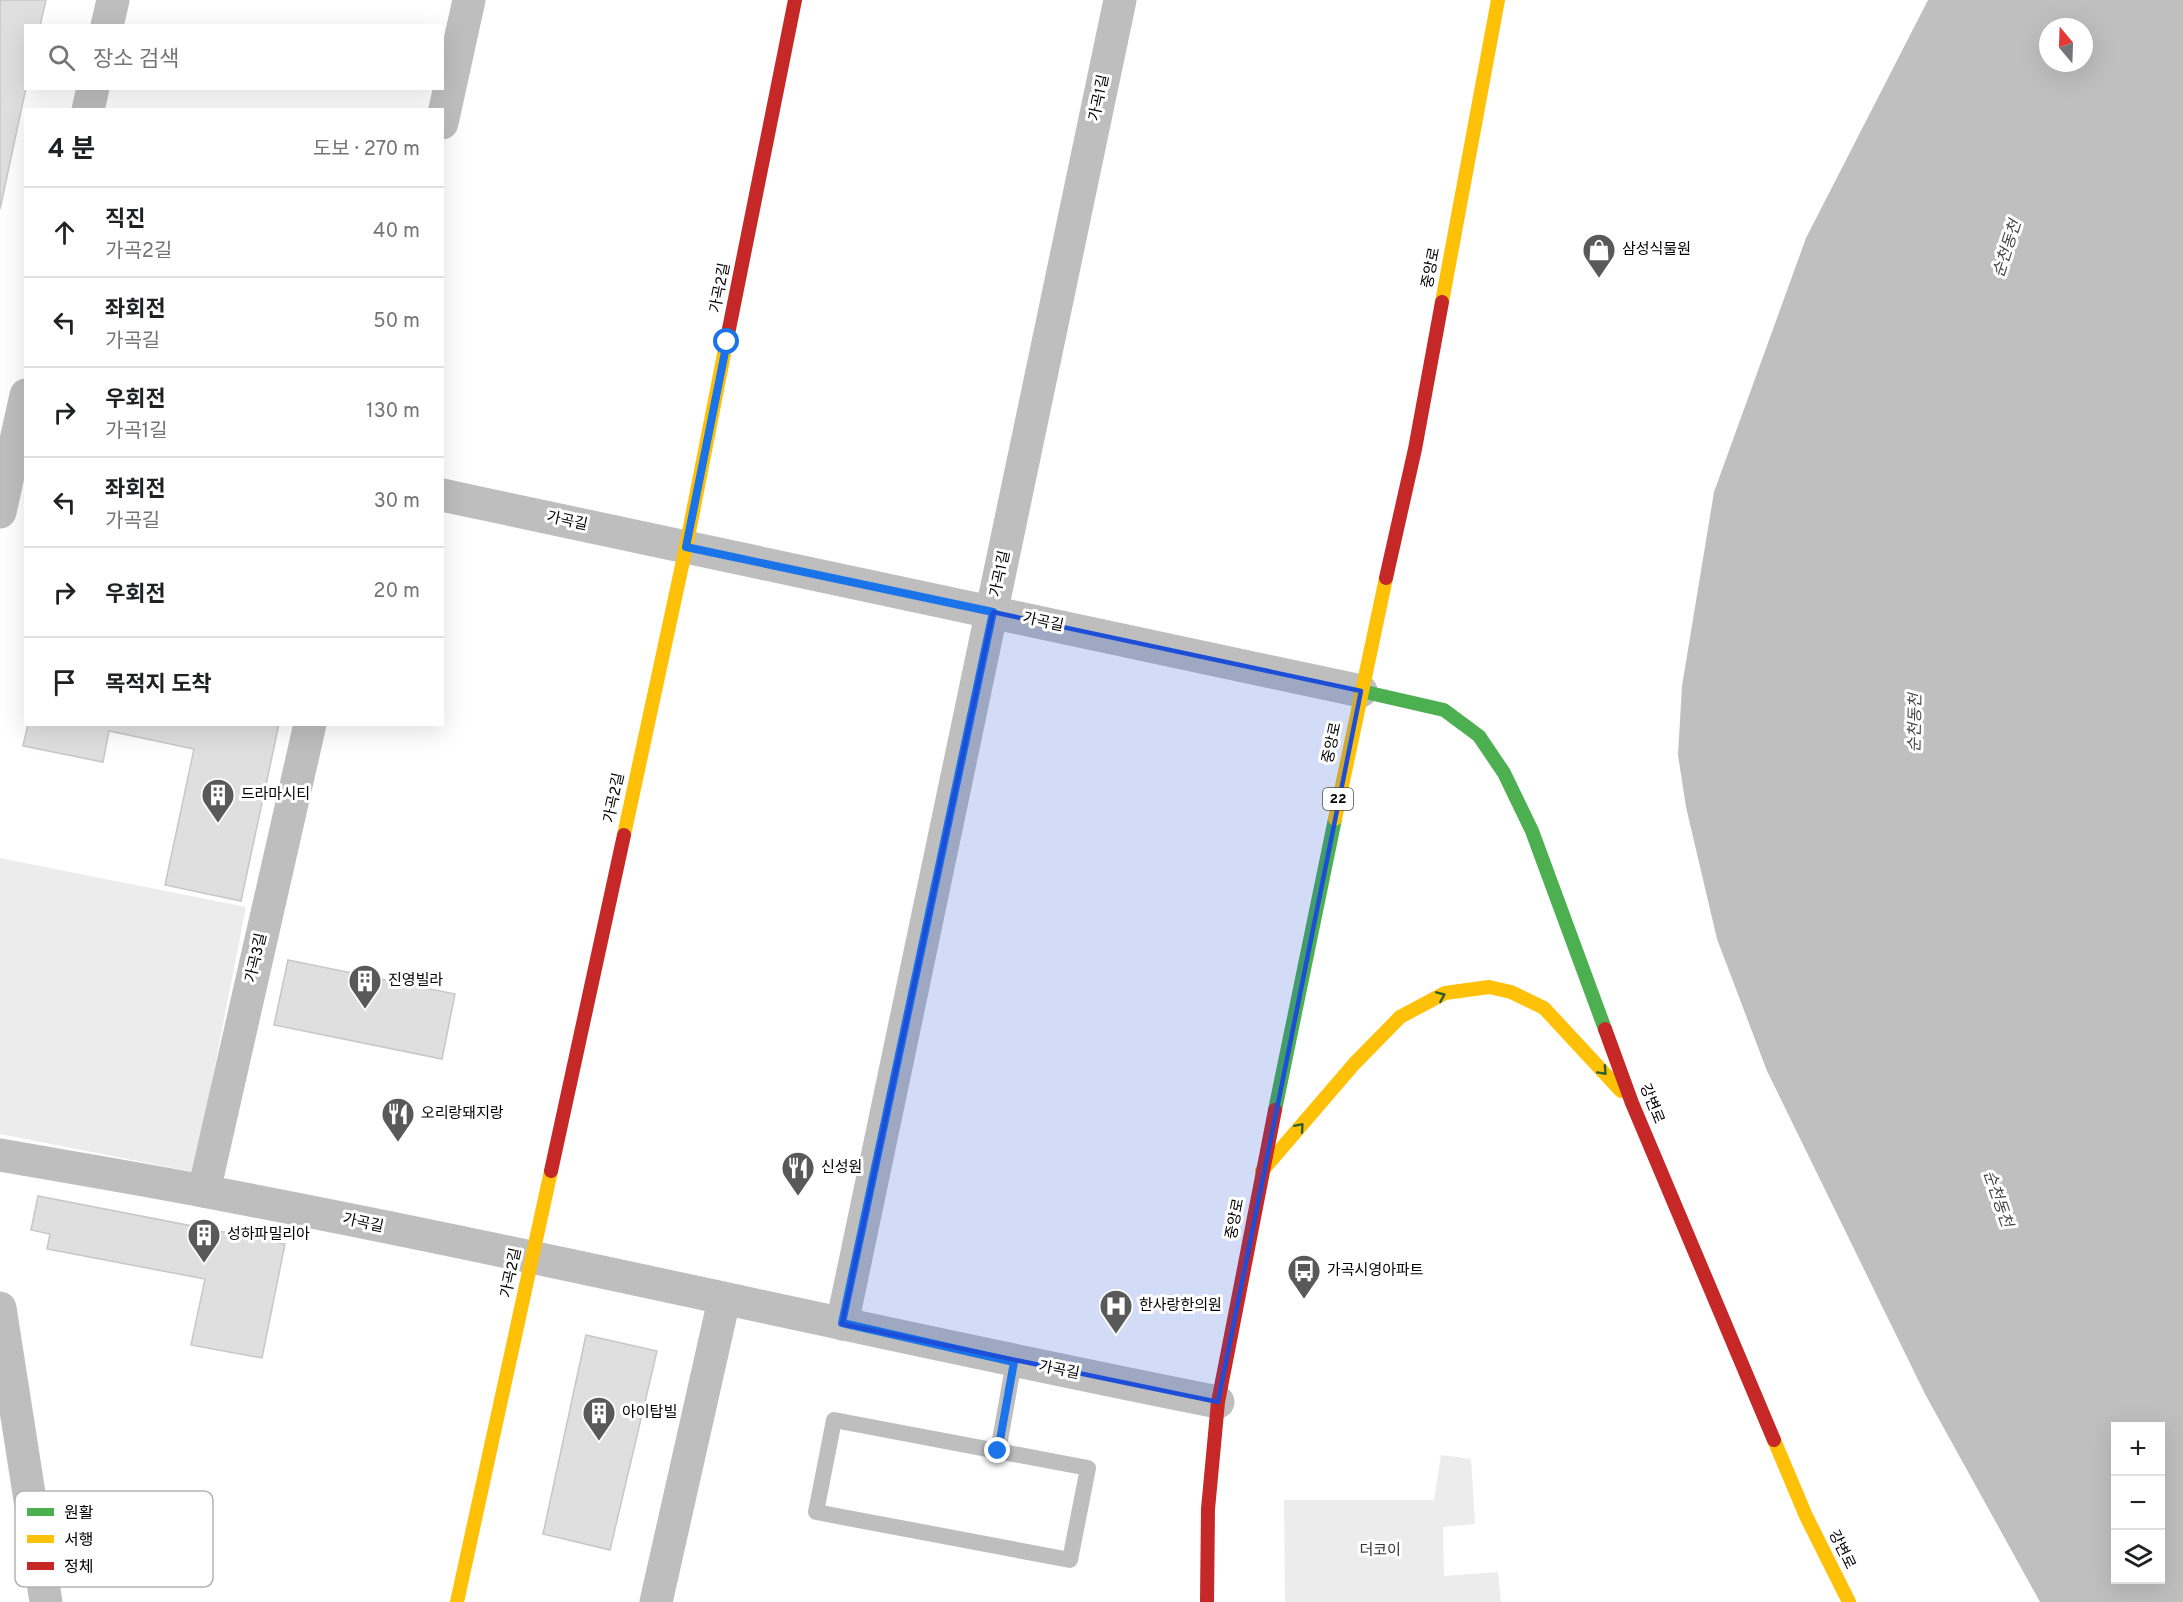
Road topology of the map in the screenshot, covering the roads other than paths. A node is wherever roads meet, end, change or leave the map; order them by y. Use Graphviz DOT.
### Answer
graph roads {
  1 [pos="113,0"];
  2 [pos="469,0"];
  3 [pos="795,0"];
  4 [pos="1120,0"];
  5 [pos="1498,0"];
  6 [pos="107,24"];
  7 [pos="93,90"];
  8 [pos="88,108"];
  9 [pos="444,114"];
  10 [pos="19,402"];
  11 [pos="444,495"];
  12 [pos="0,512"];
  13 [pos="686,547"];
  14 [pos="993,612"];
  15 [pos="1361,690"];
  16 [pos="310,726"];
  17 [pos="1632,1103"];
  18 [pos="0,1155"];
  19 [pos="1262,1171"];
  20 [pos="204,1191"];
  21 [pos="532,1258"];
  22 [pos="724,1300"];
  23 [pos="0,1308"];
  24 [pos="842,1323"];
  25 [pos="1014,1362"];
  26 [pos="1218,1402"];
  27 [pos="998,1451"];
  28 [pos="29,1491"];
  29 [pos="44,1587"];
  30 [pos="46,1602"];
  31 [pos="457,1602"];
  32 [pos="656,1602"];
  33 [pos="1207,1602"];
  34 [pos="1849,1602"];
  1 -- 6 [label="street"];
  2 -- 9 [label="street"];
  3 -- 13 [label="main road, 가곡2길"];
  4 -- 14 [label="street, 가곡1길"];
  5 -- 15 [label="main road, 중앙로 / 22"];
  7 -- 8 [label="street"];
  10 -- 12 [label="street"];
  11 -- 13 [label="street, 가곡길"];
  13 -- 14 [label="street, 가곡길"];
  13 -- 21 [label="main road, 가곡2길"];
  14 -- 15 [label="street, 가곡길"];
  14 -- 24 [label="street, 가곡1길"];
  15 -- 17 [label="main road, 강변로"];
  15 -- 19 [label="main road, 중앙로 / 22"];
  16 -- 20 [label="street, 가곡3길"];
  19 -- 17 [label="main road, one-way"];
  17 -- 34 [label="main road, 강변로"];
  18 -- 20 [label="street, 가곡길"];
  19 -- 26 [label="main road, 중앙로 / 22"];
  20 -- 21 [label="street, 가곡길"];
  21 -- 22 [label="street, 가곡길"];
  21 -- 31 [label="main road, 가곡2길"];
  22 -- 24 [label="street, 가곡길"];
  22 -- 32 [label="street"];
  23 -- 28 [label="street"];
  24 -- 25 [label="street, 가곡길"];
  25 -- 26 [label="street, 가곡길"];
  25 -- 27 [label="lane"];
  26 -- 33 [label="main road, 중앙로 / 22"];
  27 -- 27 [label="lane"];
  29 -- 30 [label="street"];
}
